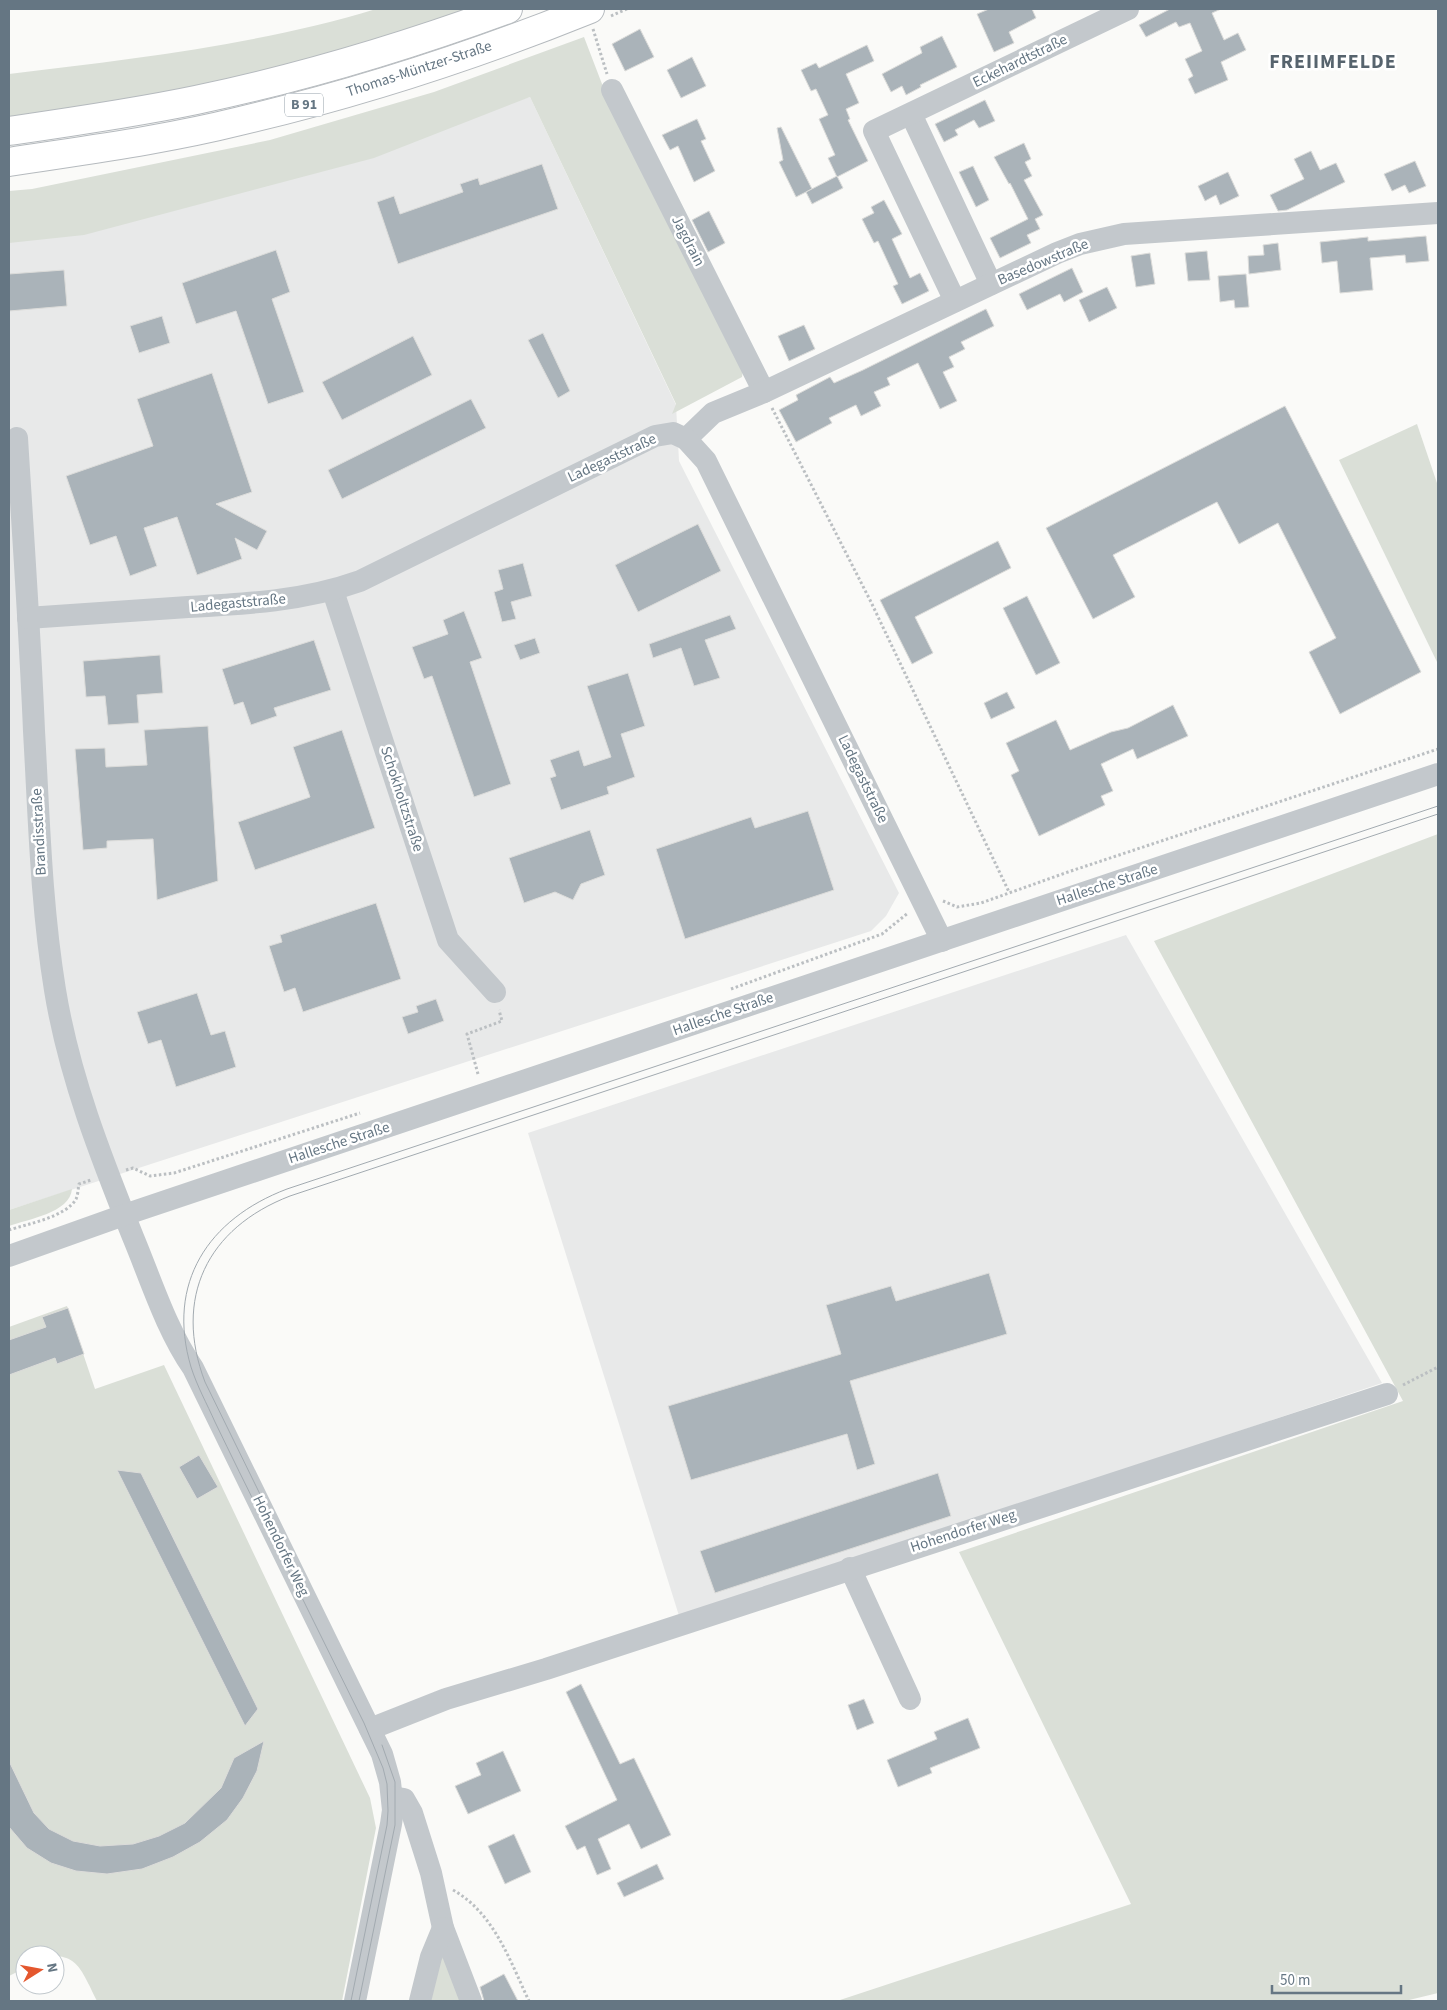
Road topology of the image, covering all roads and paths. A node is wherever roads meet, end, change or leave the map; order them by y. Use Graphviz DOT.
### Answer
graph roads {
  1 [pos="508,9"];
  2 [pos="1128,9"];
  3 [pos="590,16"];
  4 [pos="612,90"];
  5 [pos="911,114"];
  6 [pos="9,131"];
  7 [pos="9,162"];
  8 [pos="1438,213"];
  9 [pos="992,284"];
  10 [pos="955,301"];
  11 [pos="764,392"];
  12 [pos="17,438"];
  13 [pos="686,439"];
  14 [pos="333,591"];
  15 [pos="28,618"];
  16 [pos="1438,749"];
  17 [pos="1438,774"];
  18 [pos="1009,892"];
  19 [pos="923,906"];
  20 [pos="942,941"];
  21 [pos="725,991"];
  22 [pos="495,992"];
  23 [pos="487,1071"];
  24 [pos="478,1074"];
  25 [pos="470,1077"];
  26 [pos="364,1112"];
  27 [pos="108,1175"];
  28 [pos="124,1215"];
  29 [pos="9,1230"];
  30 [pos="9,1256"];
  31 [pos="1438,1367"];
  32 [pos="1387,1394"];
  33 [pos="850,1568"];
  34 [pos="910,1698"];
  35 [pos="370,1729"];
  36 [pos="392,1797"];
  37 [pos="431,1873"];
  38 [pos="443,1928"];
  39 [pos="355,2001"];
  40 [pos="420,2001"];
  41 [pos="471,2001"];
  42 [pos="529,2001"];
  1 -- 6 [label="main road, Thomas-Müntzer-Straße / B 91"];
  2 -- 5 [label="street, Eckehardtstraße"];
  3 -- 4 [label="path"];
  3 -- 7 [label="main road, Thomas-Müntzer-Straße / B 91"];
  4 -- 11 [label="street, Jagdrain"];
  5 -- 9 [label="street"];
  5 -- 10 [label="street, Eckehardtstraße"];
  8 -- 9 [label="street, Basedowstraße"];
  9 -- 10 [label="street, Basedowstraße"];
  10 -- 11 [label="street, Basedowstraße"];
  11 -- 13 [label="street, Basedowstraße"];
  11 -- 18 [label="path"];
  12 -- 15 [label="street, Brandisstraße"];
  13 -- 14 [label="street, Ladegaststraße"];
  13 -- 19 [label="street, Ladegaststraße"];
  14 -- 15 [label="street, Ladegaststraße"];
  14 -- 22 [label="street, Schokholtzstraße"];
  15 -- 27 [label="street, Brandisstraße"];
  16 -- 18 [label="path"];
  17 -- 20 [label="street, Hallesche Straße"];
  18 -- 19 [label="path"];
  19 -- 20 [label="street, Ladegaststraße"];
  19 -- 21 [label="path"];
  20 -- 28 [label="street, Hallesche Straße"];
  22 -- 24 [label="path"];
  23 -- 24 [label="path"];
  24 -- 25 [label="path"];
  26 -- 27 [label="path"];
  27 -- 28 [label="street, Brandisstraße"];
  27 -- 29 [label="path"];
  28 -- 30 [label="street, Hallesche Straße"];
  28 -- 35 [label="street, Hohendorfer Weg"];
  31 -- 32 [label="path"];
  32 -- 33 [label="street, Hohendorfer Weg"];
  33 -- 34 [label="street"];
  33 -- 35 [label="street, Hohendorfer Weg"];
  35 -- 36 [label="street, Hohendorfer Weg"];
  36 -- 37 [label="street"];
  36 -- 39 [label="street, Hohendorfer Weg"];
  37 -- 38 [label="street"];
  37 -- 42 [label="path"];
  38 -- 40 [label="street"];
  38 -- 41 [label="street"];
}
